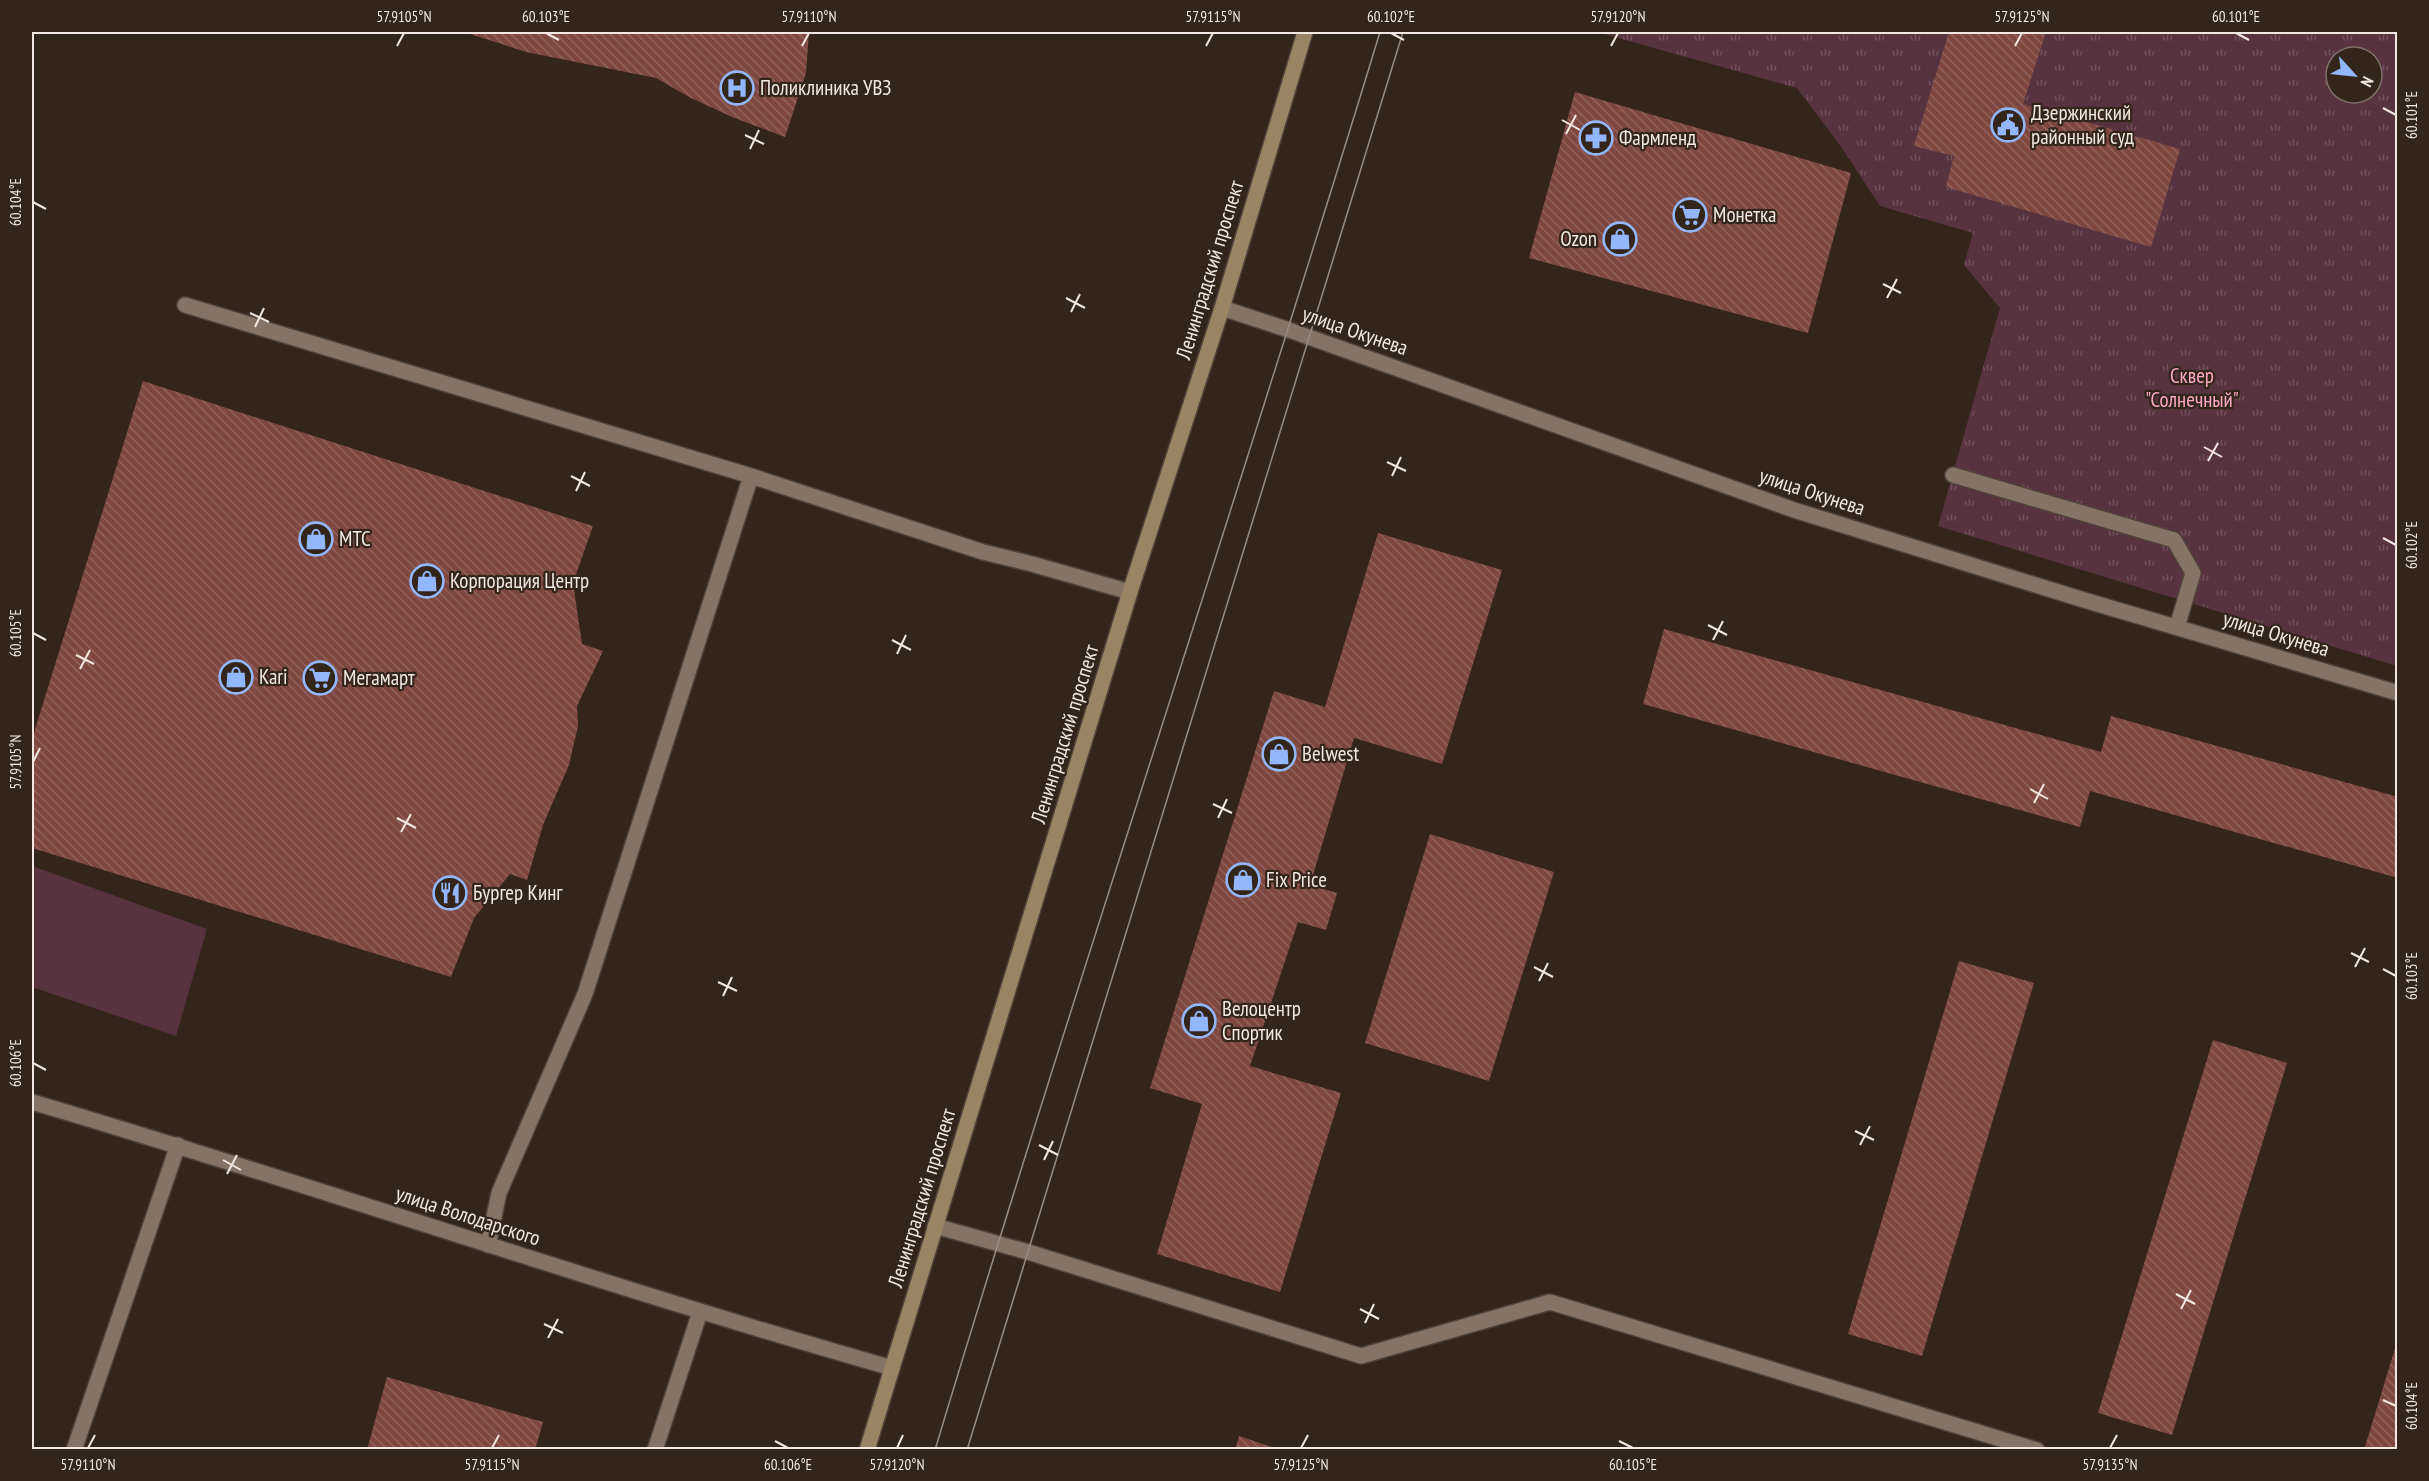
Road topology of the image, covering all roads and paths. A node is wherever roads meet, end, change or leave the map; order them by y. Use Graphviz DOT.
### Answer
graph roads {
  1 [pos="1305,32"];
  2 [pos="185,305"];
  3 [pos="1222,308"];
  4 [pos="1953,475"];
  5 [pos="751,476"];
  6 [pos="1130,592"];
  7 [pos="2177,627"];
  8 [pos="2397,693"];
  9 [pos="32,1102"];
  10 [pos="178,1145"];
  11 [pos="935,1226"];
  12 [pos="488,1245"];
  13 [pos="700,1312"];
  14 [pos="892,1368"];
  15 [pos="74,1449"];
  16 [pos="655,1449"];
  17 [pos="867,1449"];
  18 [pos="2037,1449"];
  1 -- 3 [label="main road, Ленинградский проспект"];
  2 -- 5 [label="street"];
  3 -- 6 [label="main road, Ленинградский проспект"];
  3 -- 7 [label="street, улица Окунева"];
  4 -- 7 [label="street"];
  5 -- 6 [label="street"];
  5 -- 12 [label="street"];
  6 -- 11 [label="main road, Ленинградский проспект"];
  7 -- 8 [label="street, улица Окунева"];
  9 -- 10 [label="street, улица Володарского"];
  10 -- 12 [label="street, улица Володарского"];
  10 -- 15 [label="street"];
  11 -- 14 [label="main road, Ленинградский проспект"];
  11 -- 18 [label="street"];
  12 -- 13 [label="street, улица Володарского"];
  13 -- 14 [label="street, улица Володарского"];
  13 -- 16 [label="street"];
  14 -- 17 [label="main road, Ленинградский проспект"];
}
